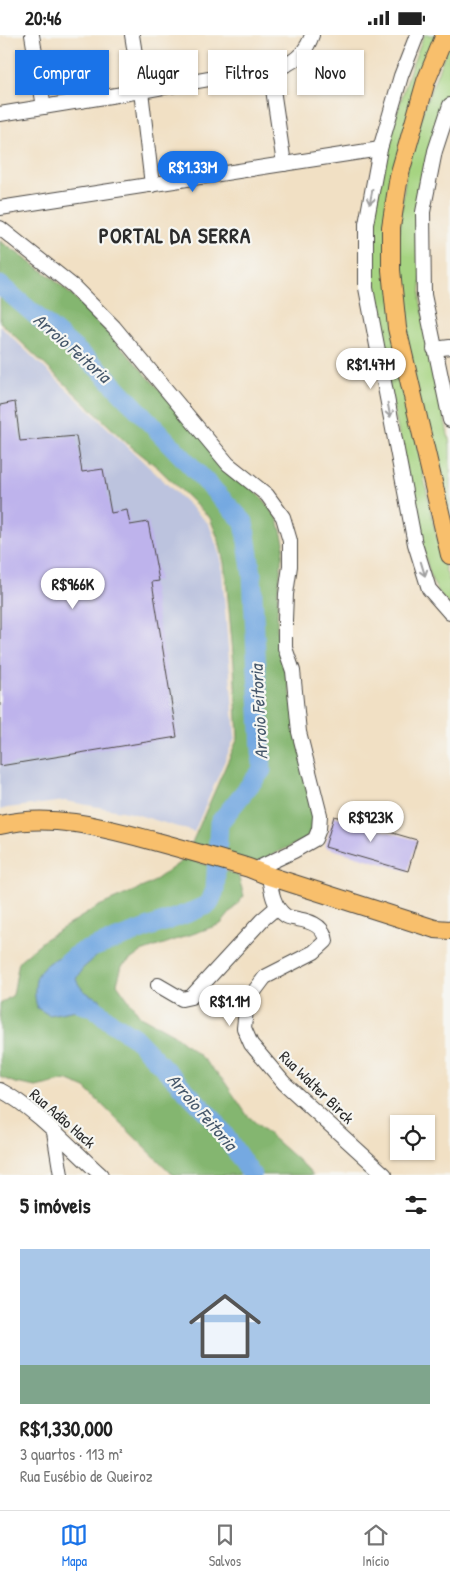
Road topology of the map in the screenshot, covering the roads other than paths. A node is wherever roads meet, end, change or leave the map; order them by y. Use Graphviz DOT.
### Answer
graph roads {
  1 [pos="32,35"];
  2 [pos="132,35"];
  3 [pos="312,35"];
  4 [pos="417,35"];
  5 [pos="445,35"];
  6 [pos="134,50"];
  7 [pos="287,64"];
  8 [pos="119,95"];
  9 [pos="141,95"];
  10 [pos="274,95"];
  11 [pos="450,105"];
  12 [pos="44,107"];
  13 [pos="0,114"];
  14 [pos="380,149"];
  15 [pos="284,164"];
  16 [pos="152,185"];
  17 [pos="0,208"];
  18 [pos="0,228"];
  19 [pos="450,347"];
  20 [pos="434,349"];
  21 [pos="450,420"];
  22 [pos="450,555"];
  23 [pos="450,613"];
  24 [pos="0,825"];
  25 [pos="258,871"];
  26 [pos="277,907"];
  27 [pos="450,930"];
  28 [pos="158,985"];
  29 [pos="0,1090"];
  30 [pos="54,1132"];
  31 [pos="61,1175"];
  32 [pos="101,1175"];
  33 [pos="385,1175"];
  1 -- 12 [label="street"];
  2 -- 6 [label="street"];
  3 -- 7 [label="street"];
  4 -- 14 [label="street"];
  5 -- 22 [label="main road"];
  8 -- 12 [label="street"];
  9 -- 16 [label="street"];
  10 -- 15 [label="street"];
  11 -- 20 [label="street"];
  12 -- 13 [label="street"];
  14 -- 15 [label="street"];
  14 -- 23 [label="street, one-way"];
  15 -- 16 [label="street"];
  16 -- 17 [label="street"];
  18 -- 25 [label="street"];
  19 -- 20 [label="street"];
  20 -- 21 [label="street"];
  24 -- 25 [label="main road"];
  25 -- 26 [label="street"];
  25 -- 27 [label="main road"];
  26 -- 28 [label="street"];
  26 -- 33 [label="street, Rua Walter Birck"];
  29 -- 30 [label="street, Rua Adão Hack"];
  30 -- 31 [label="street"];
  30 -- 32 [label="street, Rua Adão Hack"];
}
